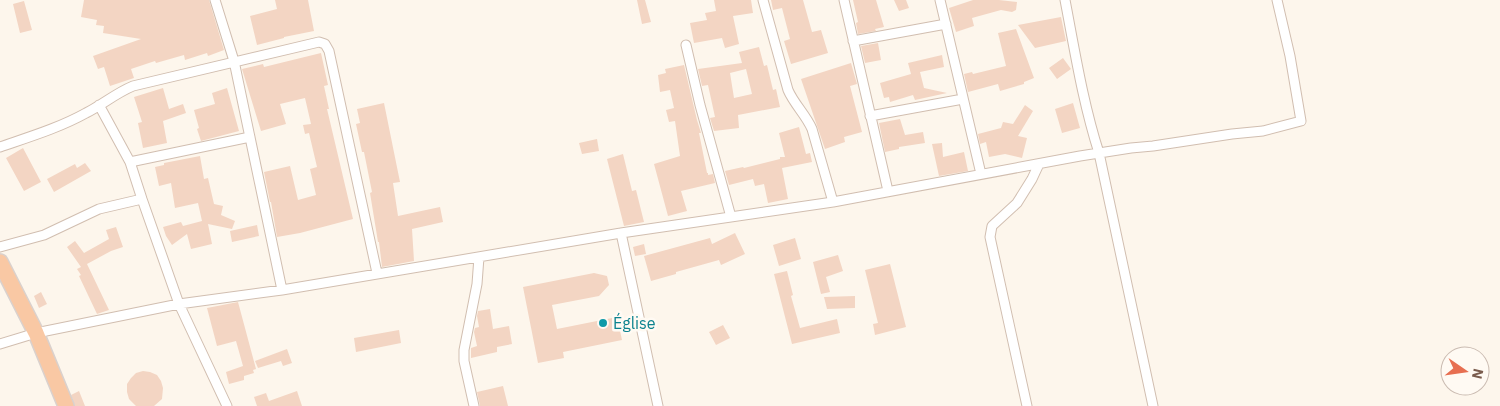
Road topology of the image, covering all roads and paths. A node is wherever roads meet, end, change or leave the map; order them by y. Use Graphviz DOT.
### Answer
graph roads {
  1 [pos="215,0"];
  2 [pos="763,0"];
  3 [pos="844,0"];
  4 [pos="940,0"];
  5 [pos="1065,0"];
  6 [pos="1277,0"];
  7 [pos="946,24"];
  8 [pos="853,41"];
  9 [pos="686,45"];
  10 [pos="234,61"];
  11 [pos="963,99"];
  12 [pos="99,105"];
  13 [pos="870,116"];
  14 [pos="250,137"];
  15 [pos="0,147"];
  16 [pos="1098,153"];
  17 [pos="130,162"];
  18 [pos="1039,164"];
  19 [pos="981,174"];
  20 [pos="888,191"];
  21 [pos="142,199"];
  22 [pos="833,202"];
  23 [pos="731,217"];
  24 [pos="621,233"];
  25 [pos="0,247"];
  26 [pos="479,257"];
  27 [pos="0,262"];
  28 [pos="377,274"];
  29 [pos="282,290"];
  30 [pos="179,304"];
  31 [pos="36,333"];
  32 [pos="0,344"];
  33 [pos="66,406"];
  34 [pos="227,406"];
  35 [pos="474,406"];
  36 [pos="658,406"];
  37 [pos="1026,406"];
  38 [pos="1153,406"];
  1 -- 10 [label="street"];
  2 -- 22 [label="street"];
  3 -- 8 [label="street"];
  4 -- 7 [label="street"];
  5 -- 16 [label="street"];
  6 -- 16 [label="street"];
  7 -- 8 [label="street"];
  7 -- 11 [label="street"];
  8 -- 13 [label="street"];
  9 -- 23 [label="street"];
  10 -- 12 [label="street"];
  10 -- 14 [label="street"];
  10 -- 28 [label="street"];
  11 -- 13 [label="street"];
  11 -- 19 [label="street"];
  12 -- 15 [label="street"];
  12 -- 17 [label="street"];
  13 -- 20 [label="street"];
  14 -- 17 [label="street"];
  14 -- 29 [label="street"];
  16 -- 18 [label="street"];
  16 -- 38 [label="street"];
  17 -- 21 [label="street"];
  18 -- 19 [label="street"];
  18 -- 37 [label="street"];
  19 -- 20 [label="street"];
  20 -- 22 [label="street"];
  21 -- 25 [label="street"];
  21 -- 30 [label="street"];
  22 -- 23 [label="street"];
  23 -- 24 [label="street"];
  24 -- 26 [label="street"];
  24 -- 36 [label="street"];
  26 -- 28 [label="street"];
  26 -- 35 [label="street"];
  27 -- 31 [label="highway"];
  28 -- 29 [label="street"];
  29 -- 30 [label="street"];
  30 -- 31 [label="street"];
  30 -- 34 [label="street"];
  31 -- 32 [label="street"];
  31 -- 33 [label="highway"];
}
